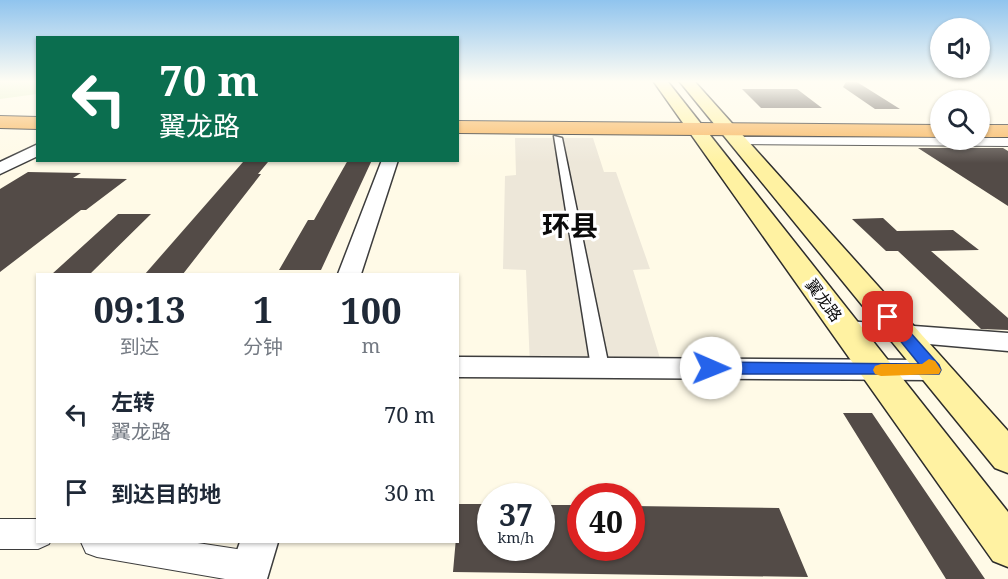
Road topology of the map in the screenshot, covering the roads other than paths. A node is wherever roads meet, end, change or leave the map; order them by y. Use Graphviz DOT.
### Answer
graph roads {
  1 [pos="691,109"];
  2 [pos="703,109"];
  3 [pos="0,120"];
  4 [pos="36,120"];
  5 [pos="459,123"];
  6 [pos="930,126"];
  7 [pos="1008,126"];
  8 [pos="459,128"];
  9 [pos="715,130"];
  10 [pos="930,131"];
  11 [pos="1008,131"];
  12 [pos="990,132"];
  13 [pos="930,133"];
  14 [pos="990,133"];
  15 [pos="990,136"];
  16 [pos="557,138"];
  17 [pos="1008,142"];
  18 [pos="36,150"];
  19 [pos="389,162"];
  20 [pos="0,169"];
  21 [pos="349,273"];
  22 [pos="847,330"];
  23 [pos="903,334"];
  24 [pos="1008,342"];
  25 [pos="459,367"];
  26 [pos="600,368"];
  27 [pos="876,370"];
  28 [pos="933,370"];
  29 [pos="1008,457"];
  30 [pos="0,534"];
  31 [pos="36,534"];
  32 [pos="104,543"];
  33 [pos="1008,546"];
  34 [pos="252,563"];
  1 -- 9 [label="main road, 翼龙路"];
  2 -- 9 [label="main road, 翼龙路"];
  3 -- 4 [label="highway"];
  5 -- 9 [label="highway"];
  6 -- 9 [label="highway"];
  7 -- 12 [label="highway"];
  8 -- 9 [label="highway"];
  9 -- 10 [label="highway"];
  9 -- 13 [label="street"];
  9 -- 22 [label="main road, 翼龙路"];
  9 -- 23 [label="main road, 翼龙路"];
  11 -- 14 [label="highway"];
  15 -- 17 [label="street"];
  16 -- 26 [label="street"];
  18 -- 20 [label="street"];
  19 -- 21 [label="street"];
  22 -- 23 [label="street"];
  22 -- 27 [label="main road, 翼龙路"];
  23 -- 24 [label="street"];
  23 -- 28 [label="main road, 翼龙路"];
  25 -- 26 [label="street"];
  26 -- 27 [label="street"];
  27 -- 28 [label="street"];
  27 -- 33 [label="main road, 翼龙路"];
  28 -- 29 [label="main road, 翼龙路"];
  30 -- 31 [label="street"];
  32 -- 34 [label="street"];
}
